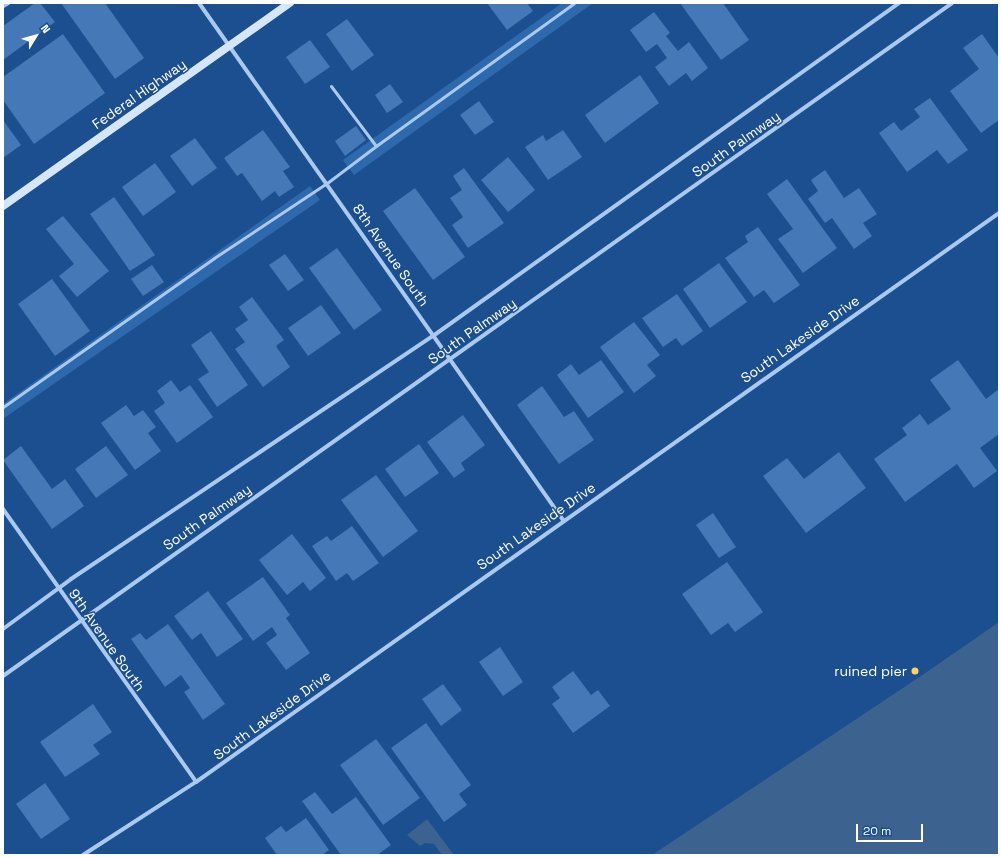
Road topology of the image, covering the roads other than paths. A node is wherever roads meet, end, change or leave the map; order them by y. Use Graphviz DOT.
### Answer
graph roads {
  1 [pos="8,3"];
  2 [pos="290,3"];
  3 [pos="574,3"];
  4 [pos="899,3"];
  5 [pos="952,3"];
  6 [pos="200,4"];
  7 [pos="3,6"];
  8 [pos="229,46"];
  9 [pos="331,86"];
  10 [pos="376,146"];
  11 [pos="327,183"];
  12 [pos="3,206"];
  13 [pos="999,212"];
  14 [pos="433,336"];
  15 [pos="449,358"];
  16 [pos="3,407"];
  17 [pos="3,508"];
  18 [pos="563,520"];
  19 [pos="59,591"];
  20 [pos="80,620"];
  21 [pos="3,629"];
  22 [pos="3,676"];
  23 [pos="196,782"];
  24 [pos="83,855"];
  1 -- 7 [label="lane"];
  2 -- 8 [label="main road, Federal Highway"];
  3 -- 10 [label="lane"];
  4 -- 14 [label="street, South Palmway"];
  5 -- 15 [label="street, South Palmway"];
  6 -- 8 [label="street, 8th Avenue South"];
  8 -- 11 [label="street, 8th Avenue South"];
  8 -- 12 [label="main road, Federal Highway"];
  9 -- 10 [label="lane"];
  10 -- 11 [label="lane"];
  11 -- 14 [label="street, 8th Avenue South"];
  11 -- 16 [label="lane"];
  13 -- 18 [label="street, South Lakeside Drive"];
  14 -- 15 [label="street, 8th Avenue South"];
  14 -- 19 [label="street, South Palmway"];
  15 -- 18 [label="street, 8th Avenue South"];
  15 -- 20 [label="street, South Palmway"];
  17 -- 19 [label="street, 9th Avenue South"];
  18 -- 23 [label="street, South Lakeside Drive"];
  19 -- 20 [label="street, 9th Avenue South"];
  19 -- 21 [label="street, South Palmway"];
  20 -- 22 [label="street, South Palmway"];
  20 -- 23 [label="street, 9th Avenue South"];
  23 -- 24 [label="street, South Lakeside Drive"];
}
